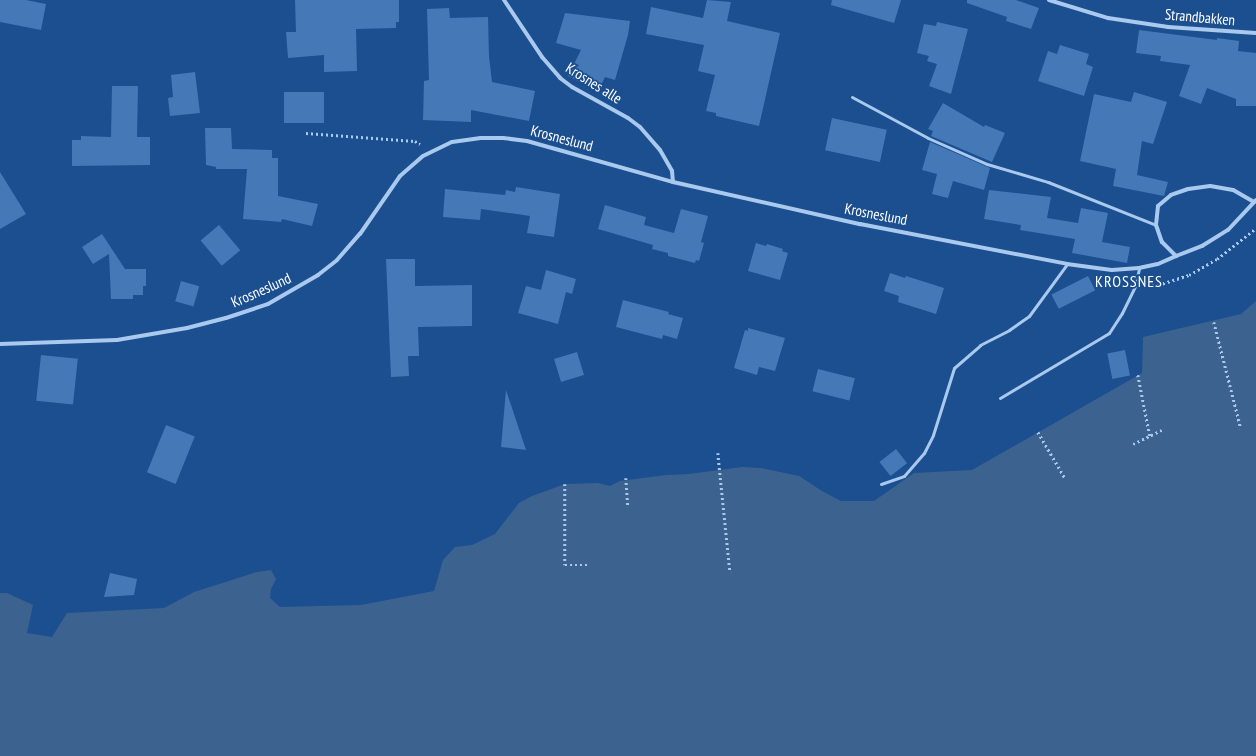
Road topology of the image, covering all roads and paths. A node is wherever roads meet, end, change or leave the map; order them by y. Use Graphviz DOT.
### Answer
graph roads {
  1 [pos="504,0"];
  2 [pos="1049,0"];
  3 [pos="1256,33"];
  4 [pos="852,97"];
  5 [pos="306,133"];
  6 [pos="423,156"];
  7 [pos="673,182"];
  8 [pos="1255,201"];
  9 [pos="1156,225"];
  10 [pos="1256,228"];
  11 [pos="1176,256"];
  12 [pos="1067,264"];
  13 [pos="1139,268"];
  14 [pos="1135,286"];
  15 [pos="1214,322"];
  16 [pos="0,344"];
  17 [pos="1138,375"];
  18 [pos="1000,398"];
  19 [pos="1241,429"];
  20 [pos="1162,430"];
  21 [pos="1038,432"];
  22 [pos="1150,436"];
  23 [pos="1133,444"];
  24 [pos="718,453"];
  25 [pos="626,478"];
  26 [pos="1065,478"];
  27 [pos="565,484"];
  28 [pos="881,484"];
  29 [pos="628,506"];
  30 [pos="588,565"];
  31 [pos="730,572"];
  1 -- 7 [label="street, Krosnes alle"];
  2 -- 3 [label="street, Strandbakken"];
  4 -- 9 [label="lane"];
  5 -- 6 [label="path"];
  6 -- 7 [label="street, Krosneslund"];
  6 -- 16 [label="street, Krosneslund"];
  7 -- 12 [label="street, Krosneslund"];
  8 -- 9 [label="street"];
  8 -- 11 [label="street, Krosneslund"];
  9 -- 11 [label="street"];
  10 -- 14 [label="path"];
  11 -- 13 [label="street, Krosneslund"];
  12 -- 13 [label="street, Krosneslund"];
  12 -- 28 [label="lane"];
  13 -- 14 [label="lane"];
  14 -- 18 [label="lane"];
  15 -- 19 [label="path"];
  17 -- 22 [label="path"];
  20 -- 22 [label="path"];
  21 -- 26 [label="path"];
  22 -- 23 [label="path"];
  24 -- 31 [label="path"];
  25 -- 29 [label="path"];
  27 -- 30 [label="path"];
}
